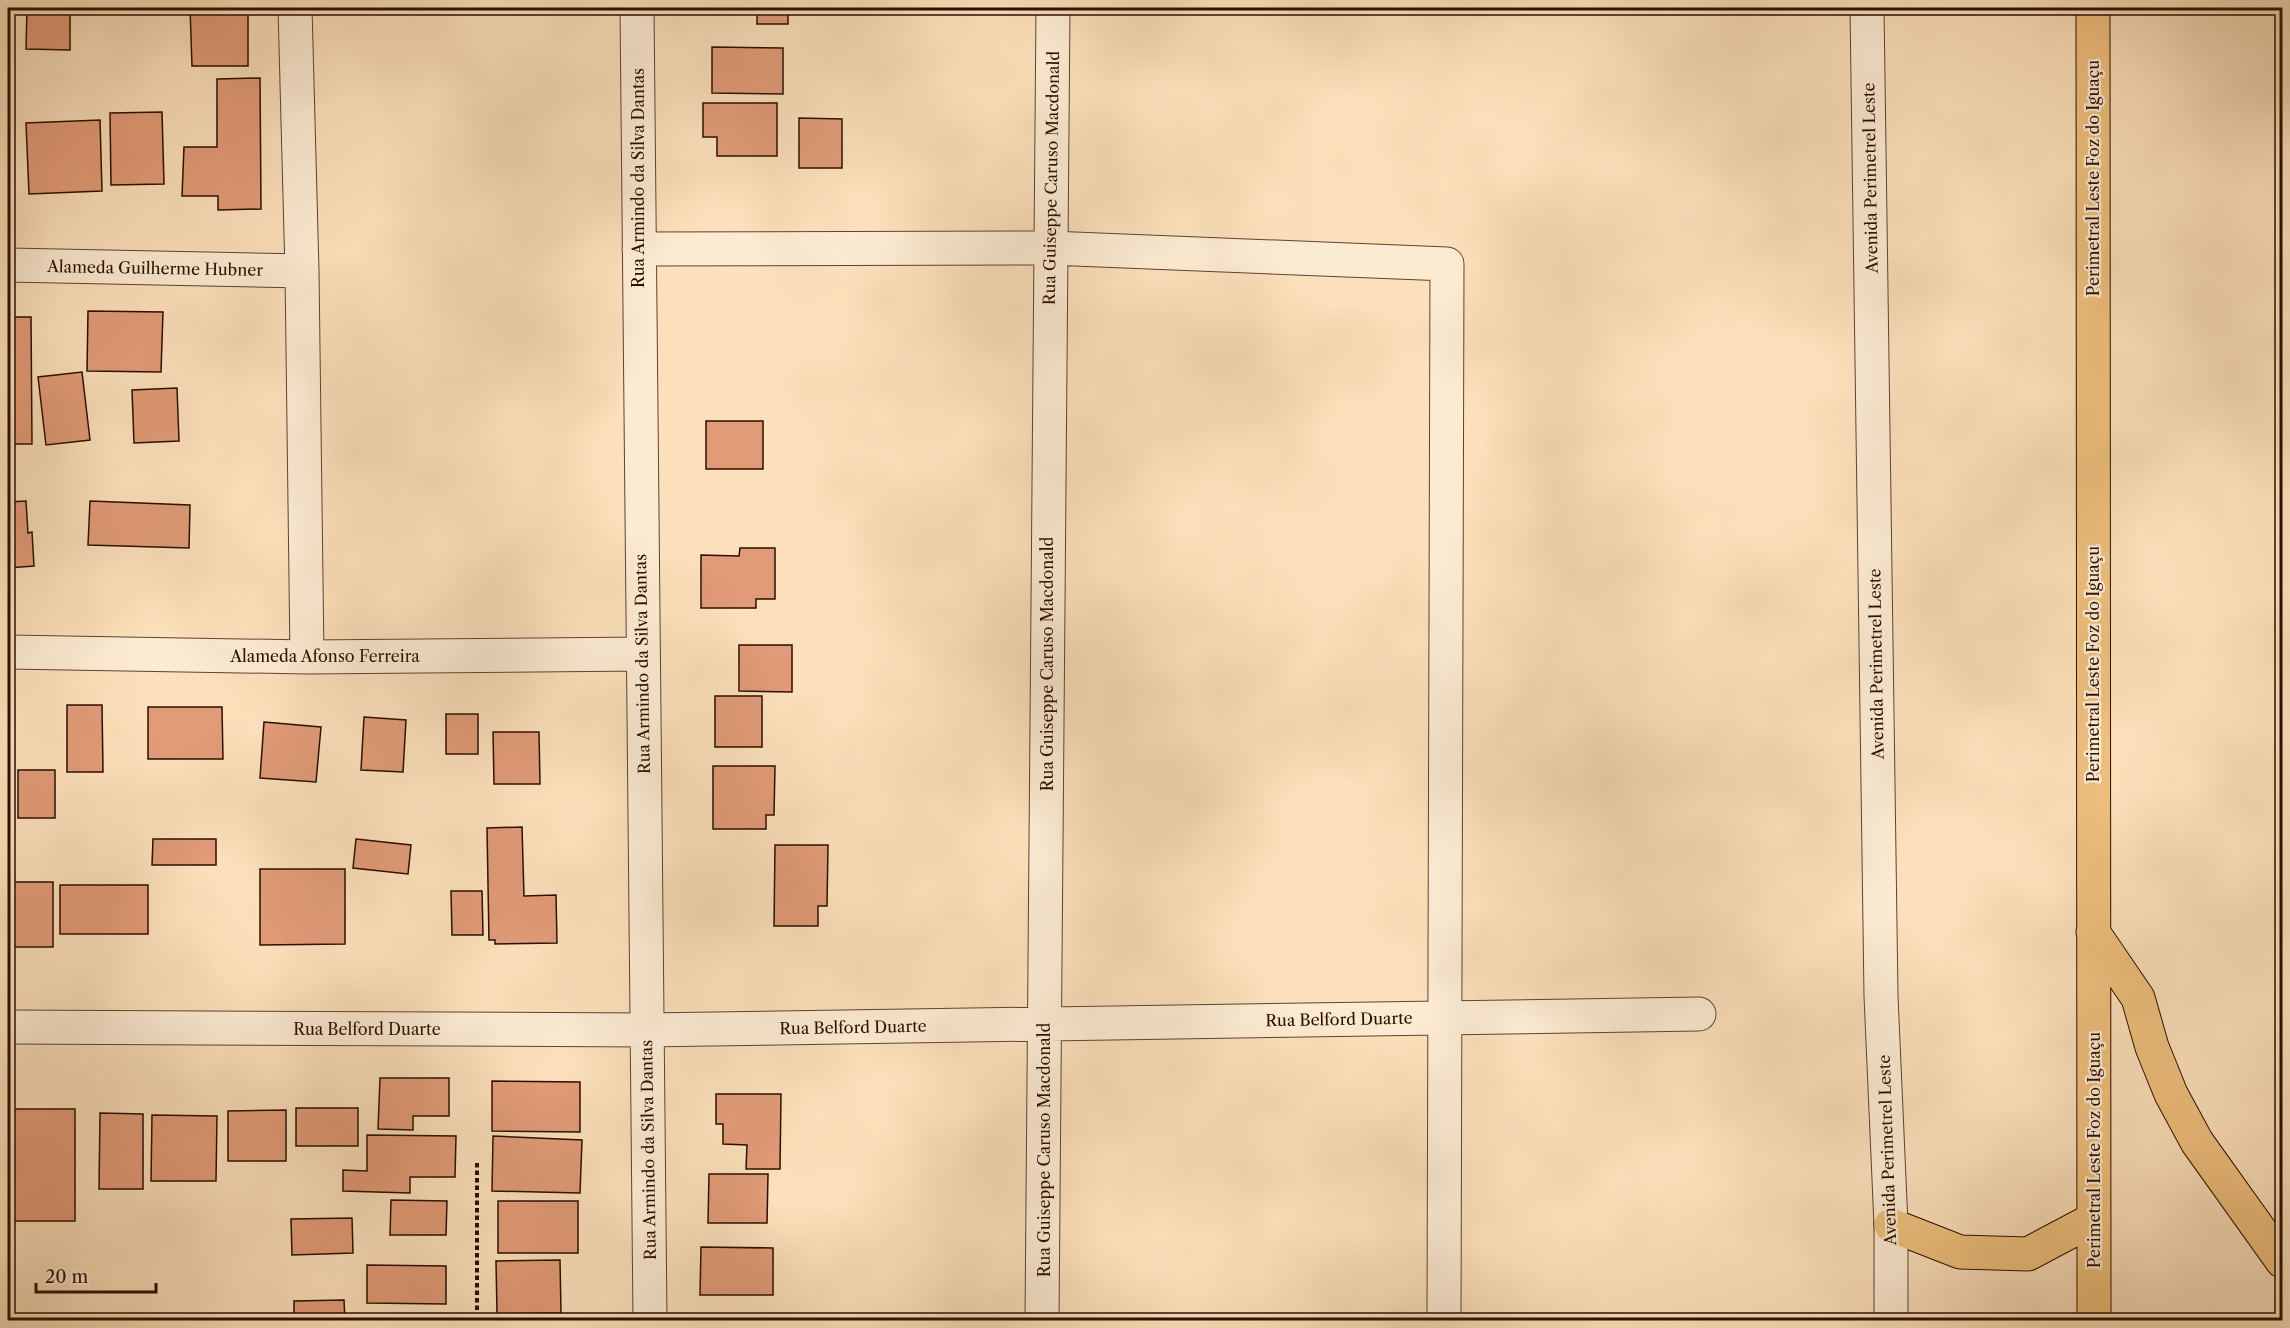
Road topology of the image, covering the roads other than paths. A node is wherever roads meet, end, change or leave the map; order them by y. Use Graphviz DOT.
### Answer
graph roads {
  1 [pos="295,8"];
  2 [pos="637,8"];
  3 [pos="1053,8"];
  4 [pos="1867,8"];
  5 [pos="2093,8"];
  6 [pos="1050,248"];
  7 [pos="639,249"];
  8 [pos="8,265"];
  9 [pos="302,272"];
  10 [pos="8,652"];
  11 [pos="642,654"];
  12 [pos="307,657"];
  13 [pos="2093,932"];
  14 [pos="1699,1014"];
  15 [pos="1444,1017"];
  16 [pos="1045,1025"];
  17 [pos="8,1028"];
  18 [pos="646,1030"];
  19 [pos="2094,1219"];
  20 [pos="1891,1225"];
  21 [pos="2283,1261"];
  22 [pos="650,1320"];
  23 [pos="1042,1320"];
  24 [pos="1444,1320"];
  25 [pos="1891,1320"];
  26 [pos="2094,1320"];
  1 -- 9 [label="street"];
  2 -- 7 [label="street, Rua Armindo da Silva Dantas"];
  3 -- 6 [label="street, Rua Guiseppe Caruso Macdonald"];
  4 -- 20 [label="street, Avenida Perimetrel Leste"];
  5 -- 13 [label="highway, Perimetral Leste Foz do Iguaçu"];
  6 -- 7 [label="street"];
  6 -- 15 [label="street"];
  6 -- 16 [label="street, Rua Guiseppe Caruso Macdonald"];
  7 -- 11 [label="street, Rua Armindo da Silva Dantas"];
  8 -- 9 [label="street, Alameda Guilherme Hubner"];
  9 -- 12 [label="street"];
  10 -- 12 [label="street, Alameda Afonso Ferreira"];
  11 -- 12 [label="street, Alameda Afonso Ferreira"];
  11 -- 18 [label="street, Rua Armindo da Silva Dantas"];
  13 -- 19 [label="highway, Perimetral Leste Foz do Iguaçu"];
  13 -- 21 [label="highway"];
  14 -- 15 [label="street, Rua Belford Duarte"];
  15 -- 16 [label="street, Rua Belford Duarte"];
  15 -- 24 [label="street"];
  16 -- 18 [label="street, Rua Belford Duarte"];
  16 -- 23 [label="street, Rua Guiseppe Caruso Macdonald"];
  17 -- 18 [label="street, Rua Belford Duarte"];
  18 -- 22 [label="street, Rua Armindo da Silva Dantas"];
  19 -- 20 [label="highway"];
  19 -- 26 [label="highway, Perimetral Leste Foz do Iguaçu"];
  20 -- 25 [label="street, Avenida Perimetrel Leste"];
}
